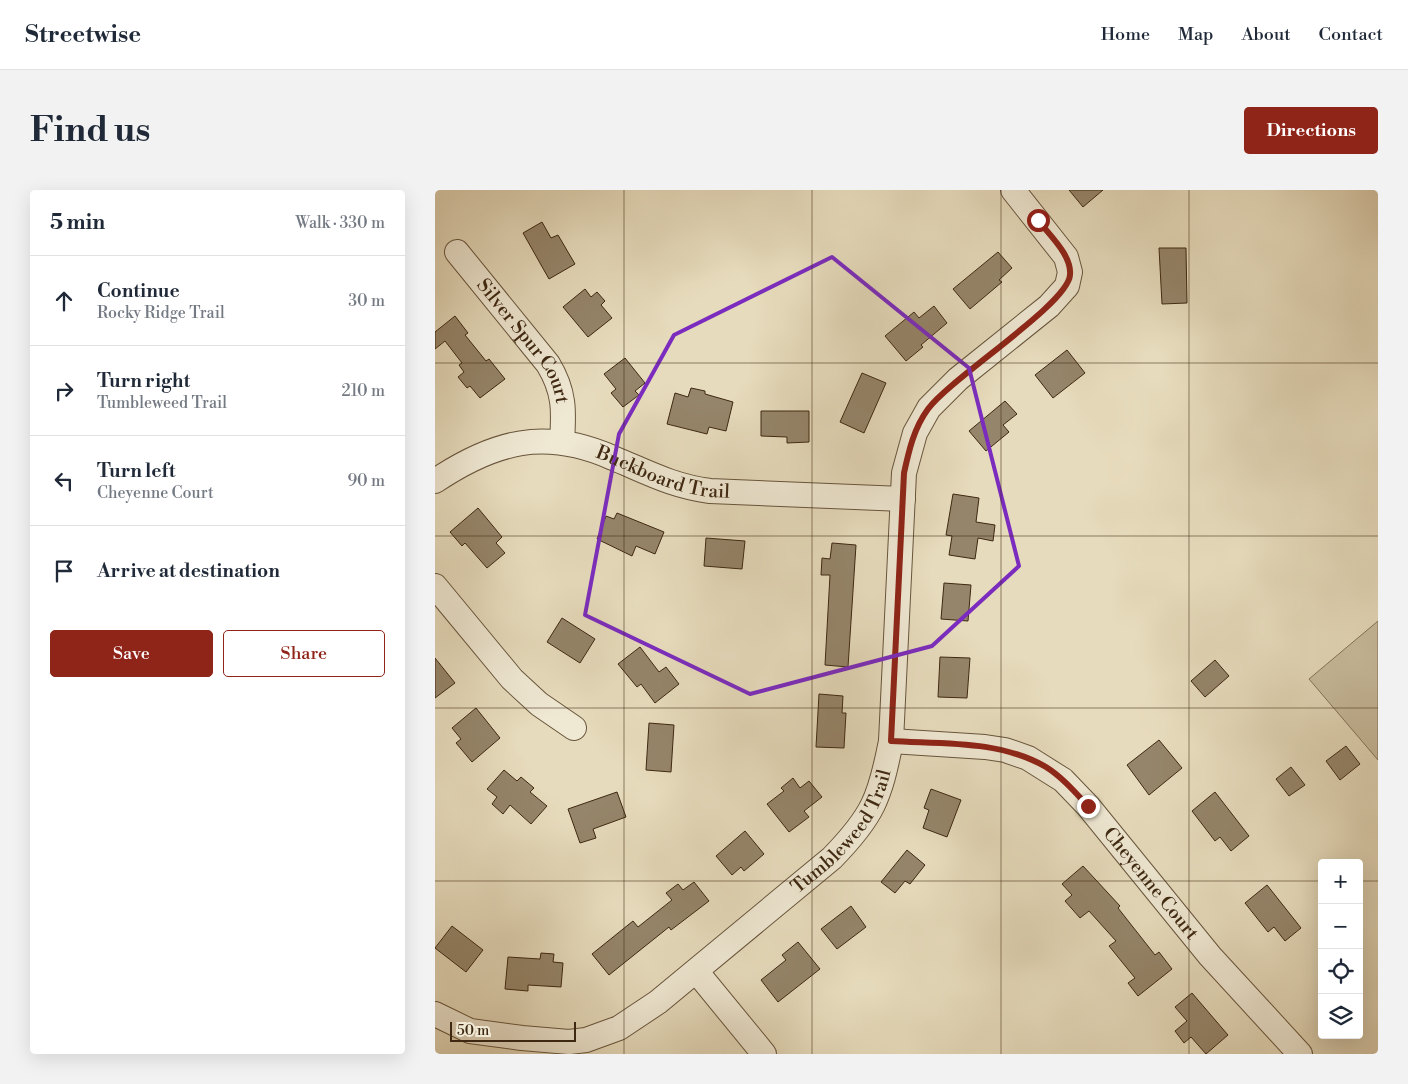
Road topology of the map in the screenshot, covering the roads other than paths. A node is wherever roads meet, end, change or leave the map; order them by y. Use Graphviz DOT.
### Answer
graph roads {
  1 [pos="1013,190"];
  2 [pos="457,252"];
  3 [pos="562,442"];
  4 [pos="435,481"];
  5 [pos="903,499"];
  6 [pos="435,586"];
  7 [pos="574,728"];
  8 [pos="891,741"];
  9 [pos="696,971"];
  10 [pos="435,1014"];
  11 [pos="764,1054"];
  12 [pos="1300,1054"];
  1 -- 5 [label="street, Tumbleweed Trail"];
  2 -- 3 [label="street, Silver Spur Court"];
  3 -- 4 [label="street, Buckboard Trail"];
  3 -- 5 [label="street, Buckboard Trail"];
  5 -- 8 [label="street, Tumbleweed Trail"];
  6 -- 7 [label="street"];
  8 -- 9 [label="street, Tumbleweed Trail"];
  8 -- 12 [label="street, Cheyenne Court"];
  9 -- 10 [label="street, Tumbleweed Trail"];
  9 -- 11 [label="street"];
}
